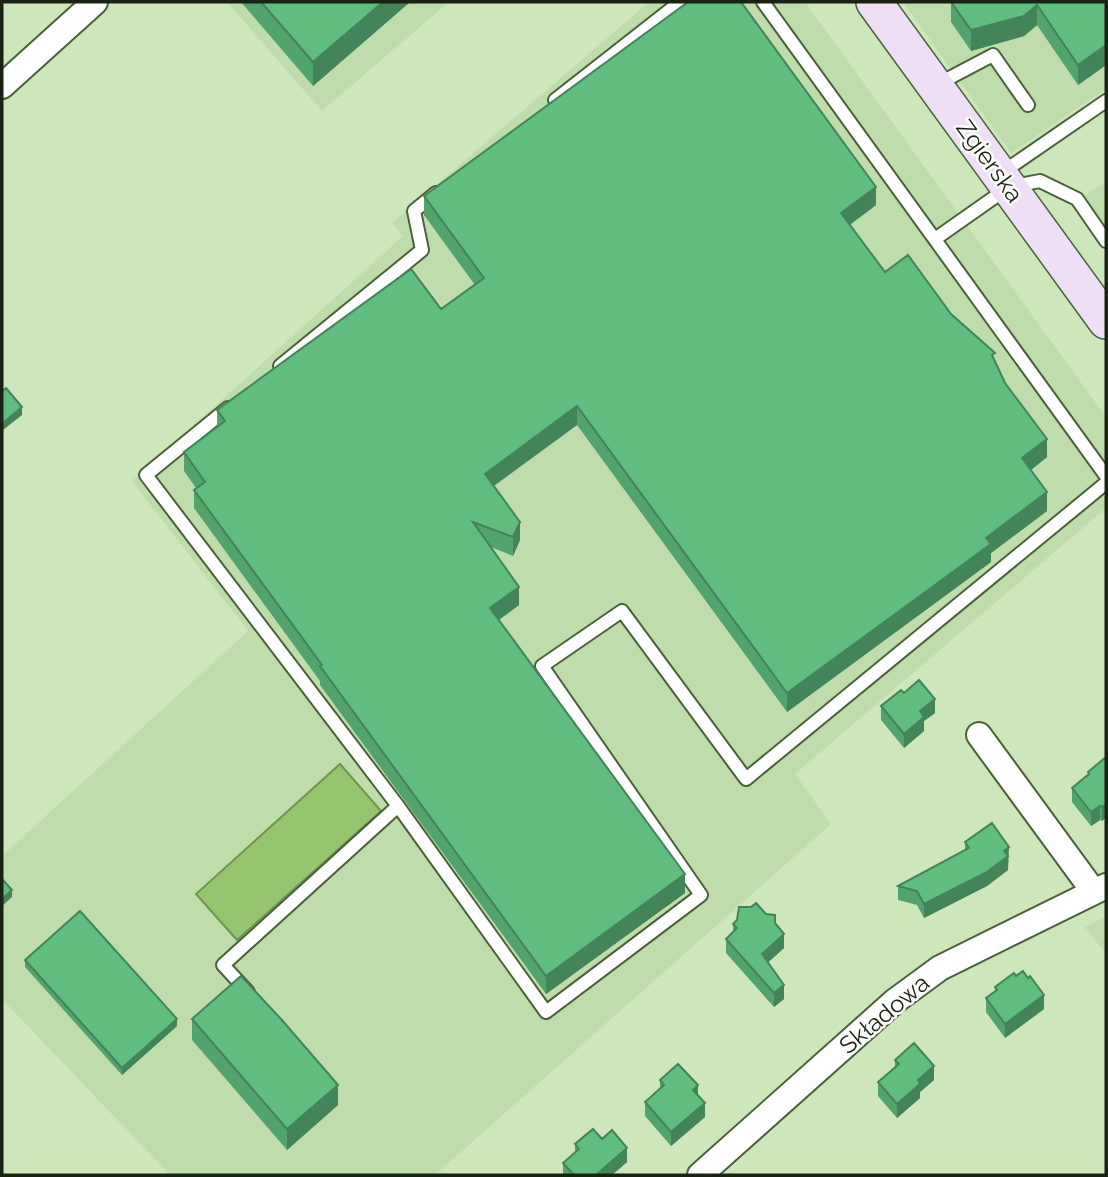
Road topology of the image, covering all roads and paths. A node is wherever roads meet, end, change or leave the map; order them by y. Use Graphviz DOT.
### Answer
graph roads {
  1 [pos="95,2"];
  2 [pos="680,2"];
  3 [pos="763,2"];
  4 [pos="874,2"];
  5 [pos="2,86"];
  6 [pos="935,86"];
  7 [pos="1106,101"];
  8 [pos="1028,105"];
  9 [pos="541,111"];
  10 [pos="1004,181"];
  11 [pos="446,186"];
  12 [pos="936,239"];
  13 [pos="1106,241"];
  14 [pos="1106,321"];
  15 [pos="273,371"];
  16 [pos="241,397"];
  17 [pos="1106,476"];
  18 [pos="1106,483"];
  19 [pos="979,735"];
  20 [pos="398,806"];
  21 [pos="1100,889"];
  22 [pos="258,1003"];
  23 [pos="700,1175"];
  1 -- 5 [label="street"];
  2 -- 9 [label="lane"];
  3 -- 12 [label="lane"];
  4 -- 6 [label="main road, Zgierska"];
  6 -- 8 [label="lane"];
  6 -- 10 [label="main road, Zgierska"];
  7 -- 10 [label="lane"];
  10 -- 12 [label="lane"];
  10 -- 13 [label="lane"];
  10 -- 14 [label="main road, Zgierska"];
  11 -- 15 [label="lane"];
  12 -- 17 [label="lane"];
  16 -- 20 [label="lane"];
  18 -- 20 [label="lane"];
  19 -- 21 [label="street, Składowa"];
  20 -- 22 [label="lane"];
  21 -- 23 [label="street, Składowa"];
}
